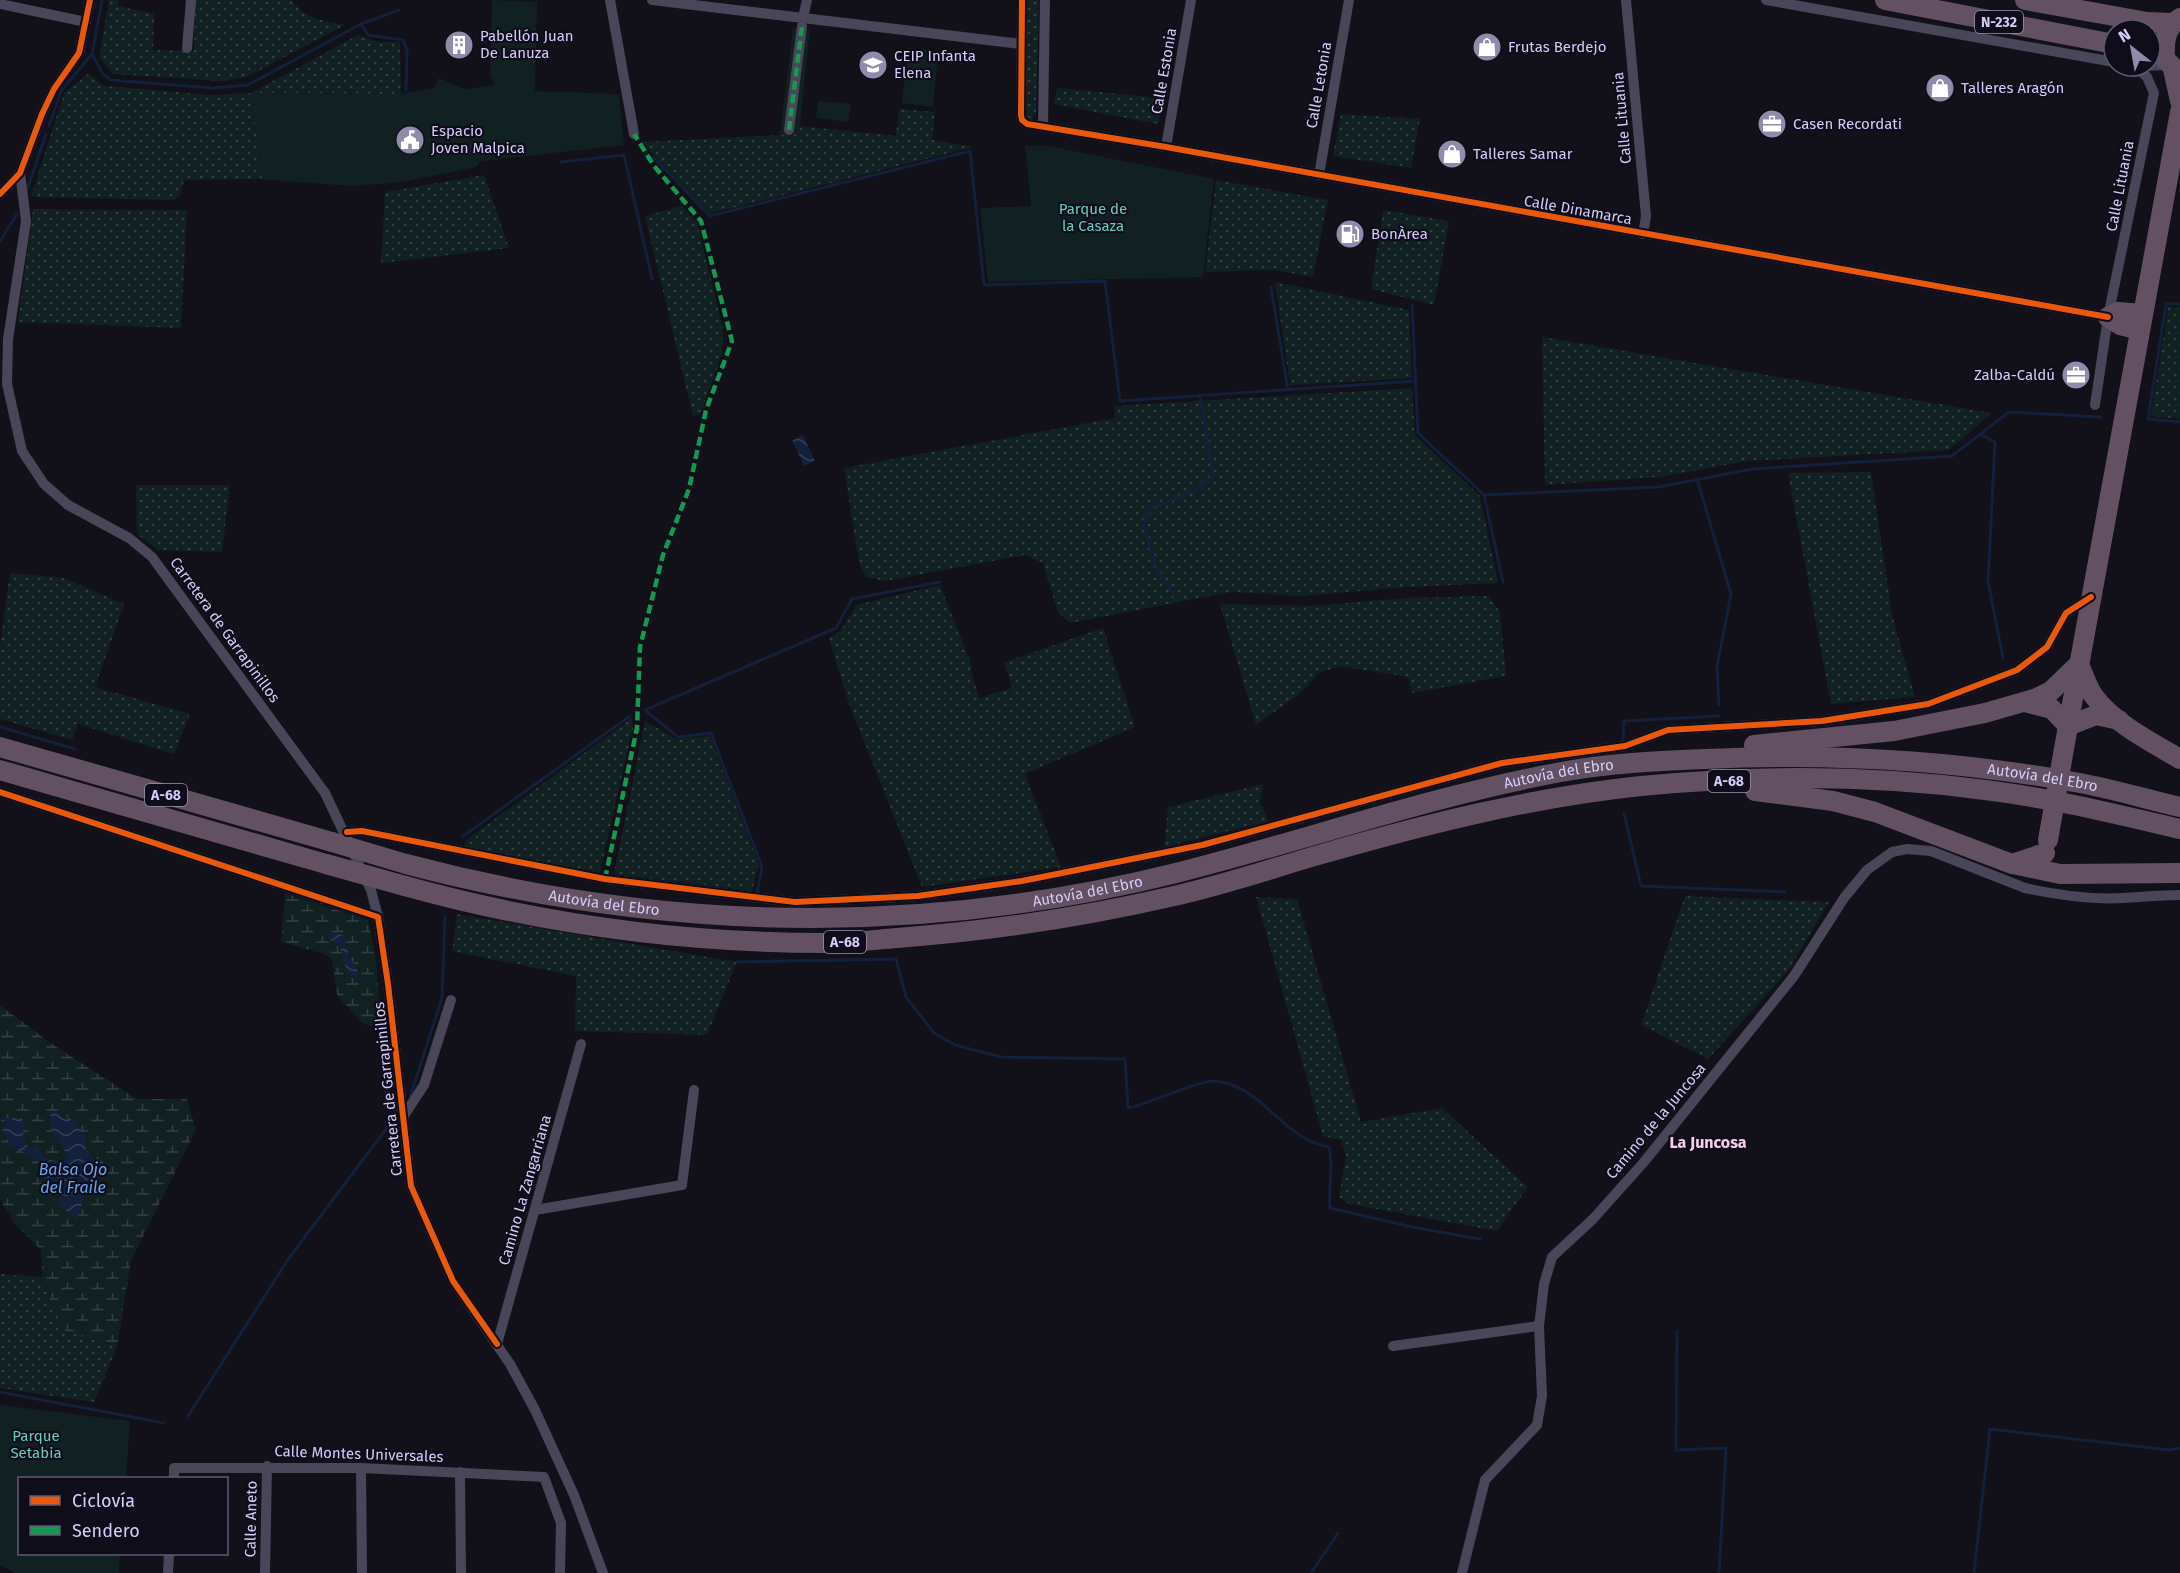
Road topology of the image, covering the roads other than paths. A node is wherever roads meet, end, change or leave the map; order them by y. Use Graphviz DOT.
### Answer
graph roads {
  1 [pos="90,0"];
  2 [pos="191,0"];
  3 [pos="610,0"];
  4 [pos="652,0"];
  5 [pos="807,0"];
  6 [pos="1022,0"];
  7 [pos="1045,0"];
  8 [pos="1191,0"];
  9 [pos="1349,0"];
  10 [pos="1626,0"];
  11 [pos="1766,0"];
  12 [pos="1885,0"];
  13 [pos="2025,0"];
  14 [pos="1,2"];
  15 [pos="2062,4"];
  16 [pos="725,5"];
  17 [pos="2176,21"];
  18 [pos="86,22"];
  19 [pos="802,22"];
  20 [pos="2102,42"];
  21 [pos="1021,44"];
  22 [pos="187,48"];
  23 [pos="2102,60"];
  24 [pos="2167,64"];
  25 [pos="2147,78"];
  26 [pos="2180,101"];
  27 [pos="2180,112"];
  28 [pos="1043,127"];
  29 [pos="789,130"];
  30 [pos="634,134"];
  31 [pos="1166,147"];
  32 [pos="20,173"];
  33 [pos="1319,175"];
  34 [pos="0,194"];
  35 [pos="1643,234"];
  36 [pos="2108,317"];
  37 [pos="2142,322"];
  38 [pos="2095,405"];
  39 [pos="2091,597"];
  40 [pos="2079,664"];
  41 [pos="2025,702"];
  42 [pos="2119,720"];
  43 [pos="2068,726"];
  44 [pos="0,747"];
  45 [pos="2180,759"];
  46 [pos="1642,762"];
  47 [pos="0,770"];
  48 [pos="1620,789"];
  49 [pos="0,792"];
  50 [pos="2180,807"];
  51 [pos="2180,829"];
  52 [pos="339,837"];
  53 [pos="2047,846"];
  54 [pos="2012,864"];
  55 [pos="2180,873"];
  56 [pos="2072,875"];
  57 [pos="2040,882"];
  58 [pos="2180,895"];
  59 [pos="378,917"];
  60 [pos="451,1000"];
  61 [pos="581,1044"];
  62 [pos="694,1090"];
  63 [pos="403,1117"];
  64 [pos="535,1210"];
  65 [pos="1539,1326"];
  66 [pos="497,1344"];
  67 [pos="1393,1346"];
  68 [pos="267,1466"];
  69 [pos="361,1468"];
  70 [pos="174,1473"];
  71 [pos="460,1473"];
  72 [pos="169,1555"];
  73 [pos="168,1573"];
  74 [pos="265,1573"];
  75 [pos="362,1573"];
  76 [pos="461,1573"];
  77 [pos="560,1573"];
  78 [pos="603,1573"];
  79 [pos="1462,1573"];
  1 -- 18 [label="street, Carretera de Garrapinillos"];
  2 -- 22 [label="street"];
  3 -- 30 [label="street"];
  4 -- 16 [label="street"];
  5 -- 19 [label="street"];
  6 -- 21 [label="street"];
  7 -- 28 [label="street"];
  8 -- 31 [label="street, Calle Estonia"];
  9 -- 33 [label="street, Calle Letonia"];
  10 -- 35 [label="street, Calle Lituania"];
  11 -- 23 [label="street"];
  12 -- 20 [label="highway, N-232"];
  13 -- 15 [label="highway, N-232"];
  14 -- 18 [label="street"];
  15 -- 17 [label="highway, N-232"];
  16 -- 19 [label="street"];
  17 -- 24 [label="highway, N-232"];
  18 -- 32 [label="street, Carretera de Garrapinillos"];
  19 -- 21 [label="street"];
  19 -- 29 [label="street"];
  21 -- 28 [label="street"];
  24 -- 26 [label="highway"];
  25 -- 36 [label="street, Calle Lituania"];
  27 -- 37 [label="highway"];
  28 -- 31 [label="street, Calle Dinamarca"];
  31 -- 33 [label="street, Calle Dinamarca"];
  32 -- 34 [label="street"];
  32 -- 52 [label="street, Carretera de Garrapinillos"];
  33 -- 35 [label="street, Calle Dinamarca"];
  35 -- 36 [label="street, Calle Dinamarca"];
  36 -- 37 [label="highway"];
  36 -- 38 [label="street, Calle Lituania"];
  37 -- 39 [label="highway"];
  39 -- 40 [label="highway"];
  39 -- 52 [label="street"];
  40 -- 41 [label="highway"];
  40 -- 42 [label="highway"];
  40 -- 43 [label="highway"];
  41 -- 43 [label="highway"];
  41 -- 46 [label="highway"];
  42 -- 43 [label="highway"];
  42 -- 45 [label="highway"];
  43 -- 53 [label="highway, bridge"];
  44 -- 52 [label="highway, Autovía del Ebro / A-68"];
  46 -- 50 [label="highway, Autovía del Ebro / A-68"];
  46 -- 52 [label="highway, Autovía del Ebro / A-68, bridge"];
  47 -- 48 [label="highway, Autovía del Ebro / A-68, bridge"];
  48 -- 51 [label="highway, Autovía del Ebro / A-68"];
  48 -- 54 [label="highway"];
  49 -- 59 [label="street"];
  52 -- 59 [label="street, Carretera de Garrapinillos"];
  53 -- 54 [label="highway"];
  53 -- 56 [label="highway"];
  53 -- 57 [label="highway"];
  54 -- 57 [label="highway"];
  55 -- 56 [label="highway"];
  56 -- 57 [label="highway"];
  57 -- 58 [label="street, Camino de la Juncosa"];
  57 -- 65 [label="street, Camino de la Juncosa"];
  59 -- 63 [label="street, Carretera de Garrapinillos"];
  60 -- 63 [label="street"];
  61 -- 64 [label="street, Camino La Zangarriana"];
  62 -- 64 [label="street"];
  63 -- 66 [label="street, Carretera de Garrapinillos"];
  64 -- 66 [label="street, Camino La Zangarriana"];
  65 -- 67 [label="street"];
  65 -- 79 [label="street, Camino de la Juncosa"];
  66 -- 78 [label="street, Carretera de Garrapinillos"];
  68 -- 69 [label="street, Calle Montes Universales"];
  68 -- 70 [label="street, Calle Montes Universales"];
  68 -- 74 [label="street, Calle Aneto"];
  69 -- 71 [label="street, Calle Montes Universales"];
  69 -- 75 [label="street"];
  71 -- 76 [label="street"];
  71 -- 77 [label="street, Calle Montes Universales"];
  72 -- 73 [label="street"];
}
